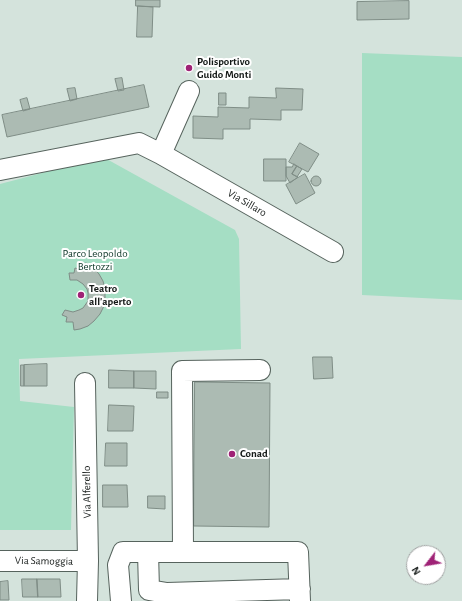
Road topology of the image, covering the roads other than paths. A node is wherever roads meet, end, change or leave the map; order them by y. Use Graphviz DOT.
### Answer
graph roads {
  1 [pos="189,91"];
  2 [pos="161,154"];
  3 [pos="0,170"];
  4 [pos="333,252"];
  5 [pos="260,370"];
  6 [pos="85,383"];
  7 [pos="148,552"];
  8 [pos="183,552"];
  9 [pos="0,561"];
  10 [pos="88,561"];
  11 [pos="300,595"];
  12 [pos="87,601"];
  13 [pos="121,601"];
  1 -- 2 [label="street"];
  2 -- 3 [label="street, Via Sillaro"];
  2 -- 4 [label="street, Via Sillaro"];
  5 -- 8 [label="street"];
  6 -- 10 [label="street, Via Alferello"];
  7 -- 8 [label="street"];
  7 -- 11 [label="street"];
  7 -- 13 [label="street"];
  8 -- 11 [label="street"];
  9 -- 10 [label="street, Via Samoggia"];
  10 -- 12 [label="street, Via Alferello"];
}
